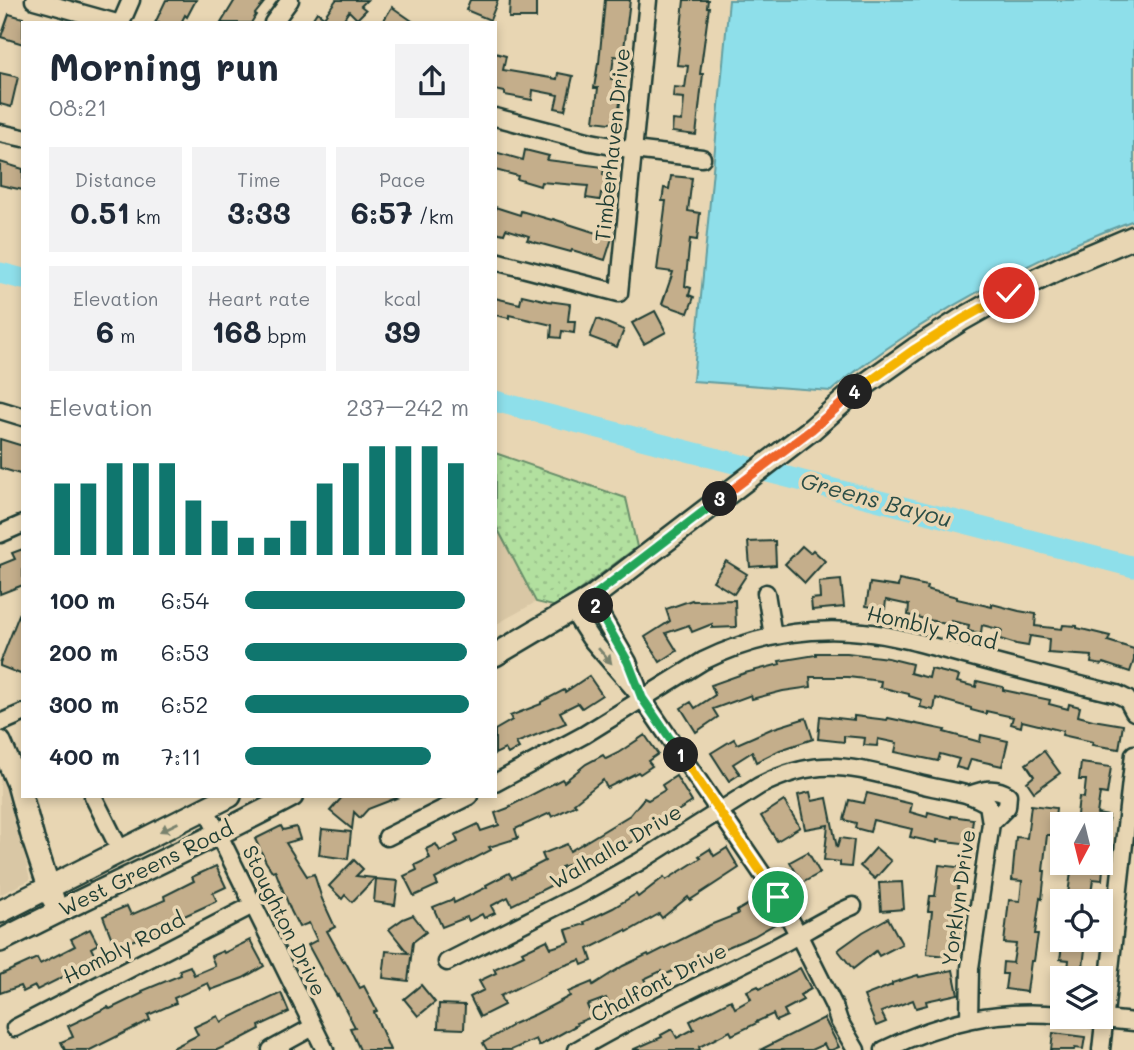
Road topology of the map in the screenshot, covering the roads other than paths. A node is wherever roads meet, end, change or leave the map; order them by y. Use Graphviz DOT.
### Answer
graph roads {
  1 [pos="34,0"];
  2 [pos="131,0"];
  3 [pos="290,0"];
  4 [pos="648,0"];
  5 [pos="112,21"];
  6 [pos="120,21"];
  7 [pos="274,21"];
  8 [pos="497,118"];
  9 [pos="0,133"];
  10 [pos="21,138"];
  11 [pos="633,150"];
  12 [pos="702,158"];
  13 [pos="1134,237"];
  14 [pos="497,262"];
  15 [pos="0,410"];
  16 [pos="21,417"];
  17 [pos="21,525"];
  18 [pos="0,534"];
  19 [pos="766,593"];
  20 [pos="591,598"];
  21 [pos="572,610"];
  22 [pos="773,636"];
  23 [pos="497,653"];
  24 [pos="642,698"];
  25 [pos="1134,712"];
  26 [pos="0,742"];
  27 [pos="1134,754"];
  28 [pos="497,782"];
  29 [pos="21,794"];
  30 [pos="969,795"];
  31 [pos="22,798"];
  32 [pos="94,798"];
  33 [pos="226,798"];
  34 [pos="288,798"];
  35 [pos="465,798"];
  36 [pos="206,809"];
  37 [pos="719,811"];
  38 [pos="218,835"];
  39 [pos="387,837"];
  40 [pos="121,852"];
  41 [pos="48,888"];
  42 [pos="253,905"];
  43 [pos="853,906"];
  44 [pos="58,911"];
  45 [pos="0,912"];
  46 [pos="799,936"];
  47 [pos="0,941"];
  48 [pos="447,962"];
  49 [pos="1111,966"];
  50 [pos="1050,1014"];
  51 [pos="969,1019"];
  52 [pos="1113,1019"];
  53 [pos="1134,1022"];
  54 [pos="313,1027"];
  55 [pos="15,1028"];
  56 [pos="1104,1029"];
  57 [pos="271,1050"];
  58 [pos="325,1050"];
  59 [pos="577,1050"];
  60 [pos="856,1050"];
  61 [pos="884,1050"];
  62 [pos="1101,1050"];
  1 -- 5 [label="street"];
  2 -- 6 [label="street"];
  3 -- 7 [label="street"];
  4 -- 11 [label="street, Timberhaven Drive"];
  8 -- 11 [label="street"];
  9 -- 10 [label="street"];
  11 -- 12 [label="street"];
  11 -- 14 [label="street, Timberhaven Drive"];
  13 -- 20 [label="main road"];
  15 -- 16 [label="street"];
  17 -- 18 [label="street"];
  19 -- 22 [label="street"];
  20 -- 21 [label="main road"];
  20 -- 24 [label="street"];
  21 -- 23 [label="main road"];
  21 -- 24 [label="street, one-way"];
  22 -- 24 [label="street, Hombly Road"];
  22 -- 25 [label="street, Hombly Road"];
  24 -- 28 [label="street, Hombly Road"];
  24 -- 37 [label="street"];
  26 -- 29 [label="main road"];
  27 -- 49 [label="street"];
  30 -- 37 [label="street, Walhalla Drive"];
  30 -- 51 [label="street, Yorklyn Drive"];
  31 -- 41 [label="main road"];
  32 -- 40 [label="street"];
  33 -- 36 [label="main road, West Greens Road"];
  34 -- 38 [label="main road, West Greens Road"];
  35 -- 39 [label="street"];
  36 -- 38 [label="street, Stoughton Drive"];
  36 -- 40 [label="main road, West Greens Road, one-way"];
  37 -- 46 [label="street"];
  37 -- 48 [label="street, Walhalla Drive"];
  38 -- 42 [label="street, Stoughton Drive"];
  38 -- 44 [label="main road, West Greens Road"];
  40 -- 41 [label="main road, West Greens Road"];
  41 -- 44 [label="main road"];
  41 -- 45 [label="main road, West Greens Road"];
  42 -- 54 [label="street, Stoughton Drive"];
  42 -- 55 [label="street, Hombly Road"];
  43 -- 46 [label="street, Chalfont Drive"];
  44 -- 47 [label="main road, West Greens Road"];
  46 -- 59 [label="street, Chalfont Drive"];
  46 -- 60 [label="street"];
  50 -- 51 [label="street"];
  51 -- 61 [label="street"];
  52 -- 53 [label="street"];
  54 -- 57 [label="street"];
  54 -- 58 [label="street, Stoughton Drive"];
  56 -- 62 [label="street"];
}
